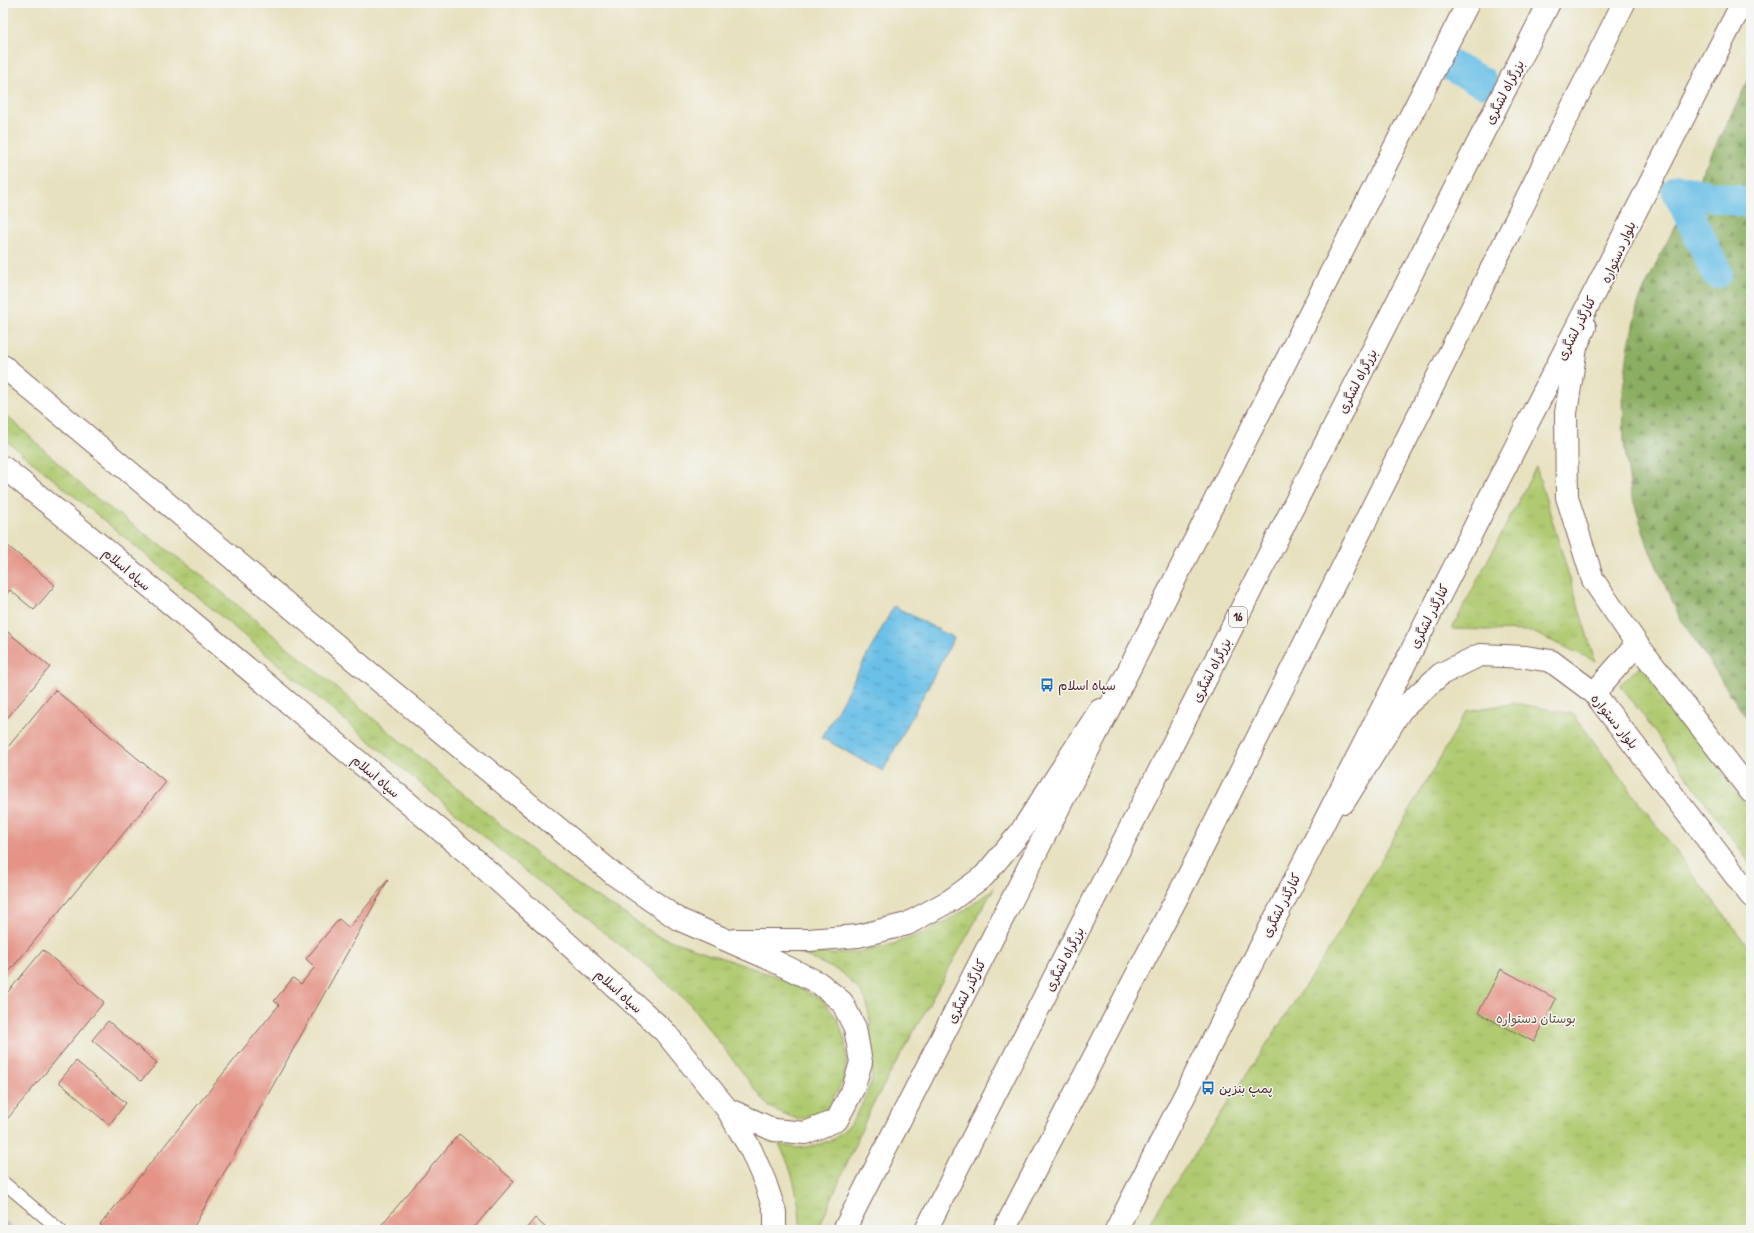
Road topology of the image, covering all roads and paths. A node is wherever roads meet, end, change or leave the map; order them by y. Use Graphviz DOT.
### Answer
graph roads {
  1 [pos="1549,3"];
  2 [pos="1629,3"];
  3 [pos="1742,3"];
  4 [pos="1468,4"];
  5 [pos="1619,12"];
  6 [pos="1640,203"];
  7 [pos="3,366"];
  8 [pos="3,467"];
  9 [pos="1638,644"];
  10 [pos="1141,645"];
  11 [pos="1594,693"];
  12 [pos="1751,792"];
  13 [pos="1751,896"];
  14 [pos="1270,927"];
  15 [pos="723,940"];
  16 [pos="727,1109"];
  17 [pos="3,1182"];
  18 [pos="60,1230"];
  19 [pos="775,1230"];
  20 [pos="844,1230"];
  21 [pos="926,1230"];
  22 [pos="1004,1230"];
  23 [pos="1116,1230"];
  1 -- 21 [label="main road, بزرگراه لشگری / 16"];
  2 -- 5 [label="main road"];
  3 -- 6 [label="main road, کنارگذر لشگری"];
  4 -- 10 [label="main road, کنارگذر لشگری"];
  5 -- 22 [label="main road"];
  6 -- 9 [label="main road, بلوار دستواره"];
  6 -- 14 [label="main road, کنارگذر لشگری"];
  7 -- 15 [label="main road"];
  8 -- 16 [label="main road, سپاه اسلام"];
  9 -- 11 [label="main road"];
  9 -- 12 [label="main road, بلوار دستواره"];
  10 -- 15 [label="main road"];
  10 -- 20 [label="main road, کنارگذر لشگری"];
  11 -- 13 [label="main road, بلوار دستواره"];
  11 -- 14 [label="main road, بلوار دستواره"];
  14 -- 23 [label="main road, کنارگذر لشگری"];
  15 -- 16 [label="main road"];
  16 -- 19 [label="main road, سپاه اسلام"];
  17 -- 18 [label="lane"];
}
